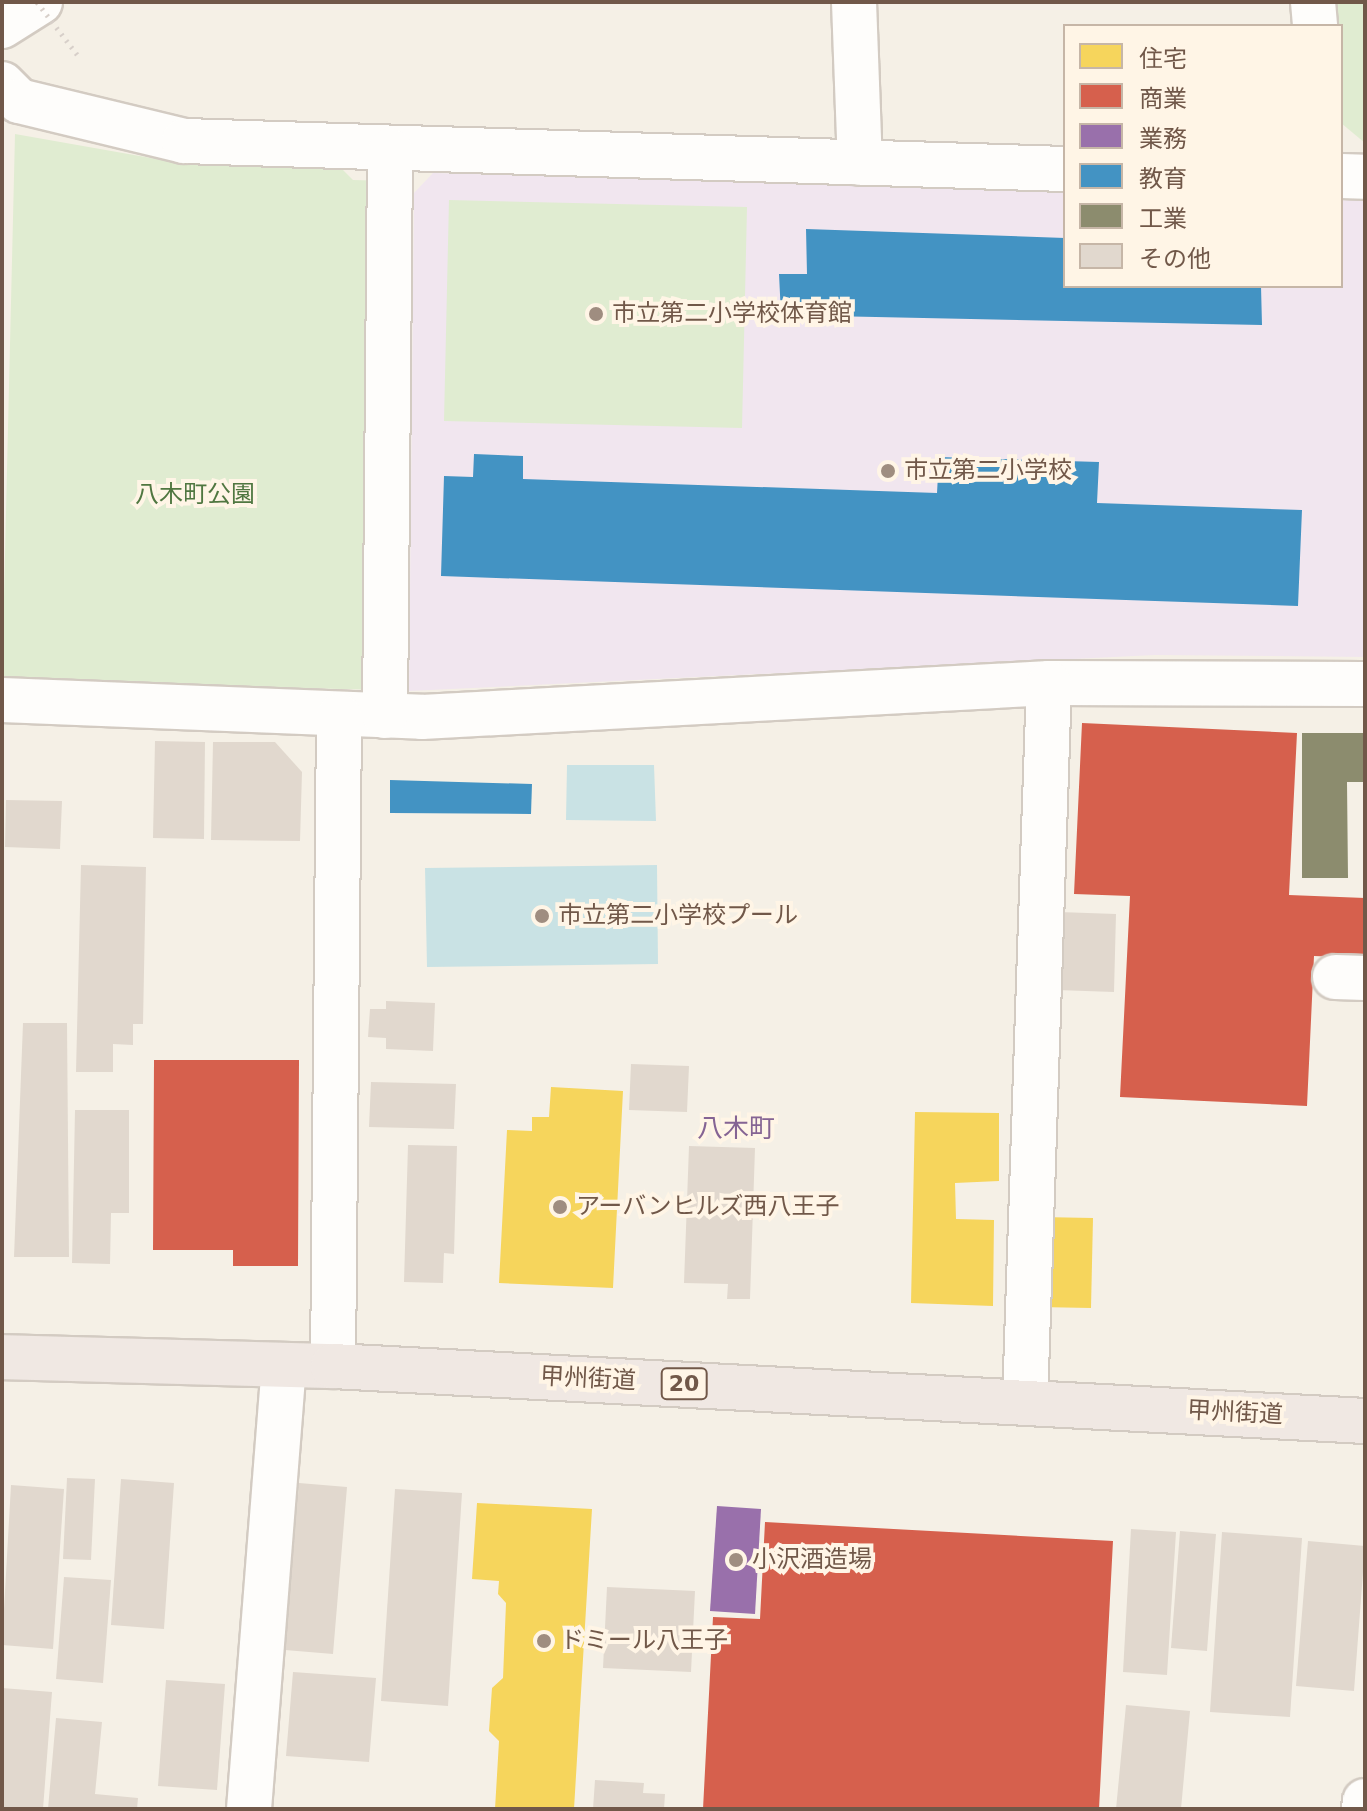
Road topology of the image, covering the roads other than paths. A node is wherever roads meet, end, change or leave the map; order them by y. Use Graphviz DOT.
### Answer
graph roads {
  1 [pos="854,2"];
  2 [pos="1313,2"];
  3 [pos="1315,24"];
  4 [pos="2,84"];
  5 [pos="390,151"];
  6 [pos="860,163"];
  7 [pos="1063,169"];
  8 [pos="1343,176"];
  9 [pos="1365,177"];
  10 [pos="1049,683"];
  11 [pos="1365,684"];
  12 [pos="2,700"];
  13 [pos="339,716"];
  14 [pos="385,716"];
  15 [pos="2,1357"];
  16 [pos="284,1365"];
  17 [pos="333,1366"];
  18 [pos="1025,1402"];
  19 [pos="1365,1421"];
  20 [pos="1365,1801"];
  21 [pos="249,1809"];
  22 [pos="1364,1809"];
  1 -- 6 [label="street"];
  2 -- 3 [label="street"];
  4 -- 5 [label="street"];
  5 -- 6 [label="street"];
  5 -- 14 [label="street"];
  6 -- 7 [label="street"];
  8 -- 9 [label="street"];
  10 -- 11 [label="street"];
  10 -- 14 [label="street"];
  10 -- 18 [label="street"];
  12 -- 13 [label="street"];
  13 -- 14 [label="street"];
  13 -- 17 [label="street"];
  15 -- 16 [label="highway, 甲州街道 / 20"];
  16 -- 17 [label="highway, 甲州街道 / 20"];
  16 -- 21 [label="street"];
  17 -- 18 [label="highway, 甲州街道 / 20"];
  18 -- 19 [label="highway, 甲州街道 / 20"];
  20 -- 22 [label="street"];
}
